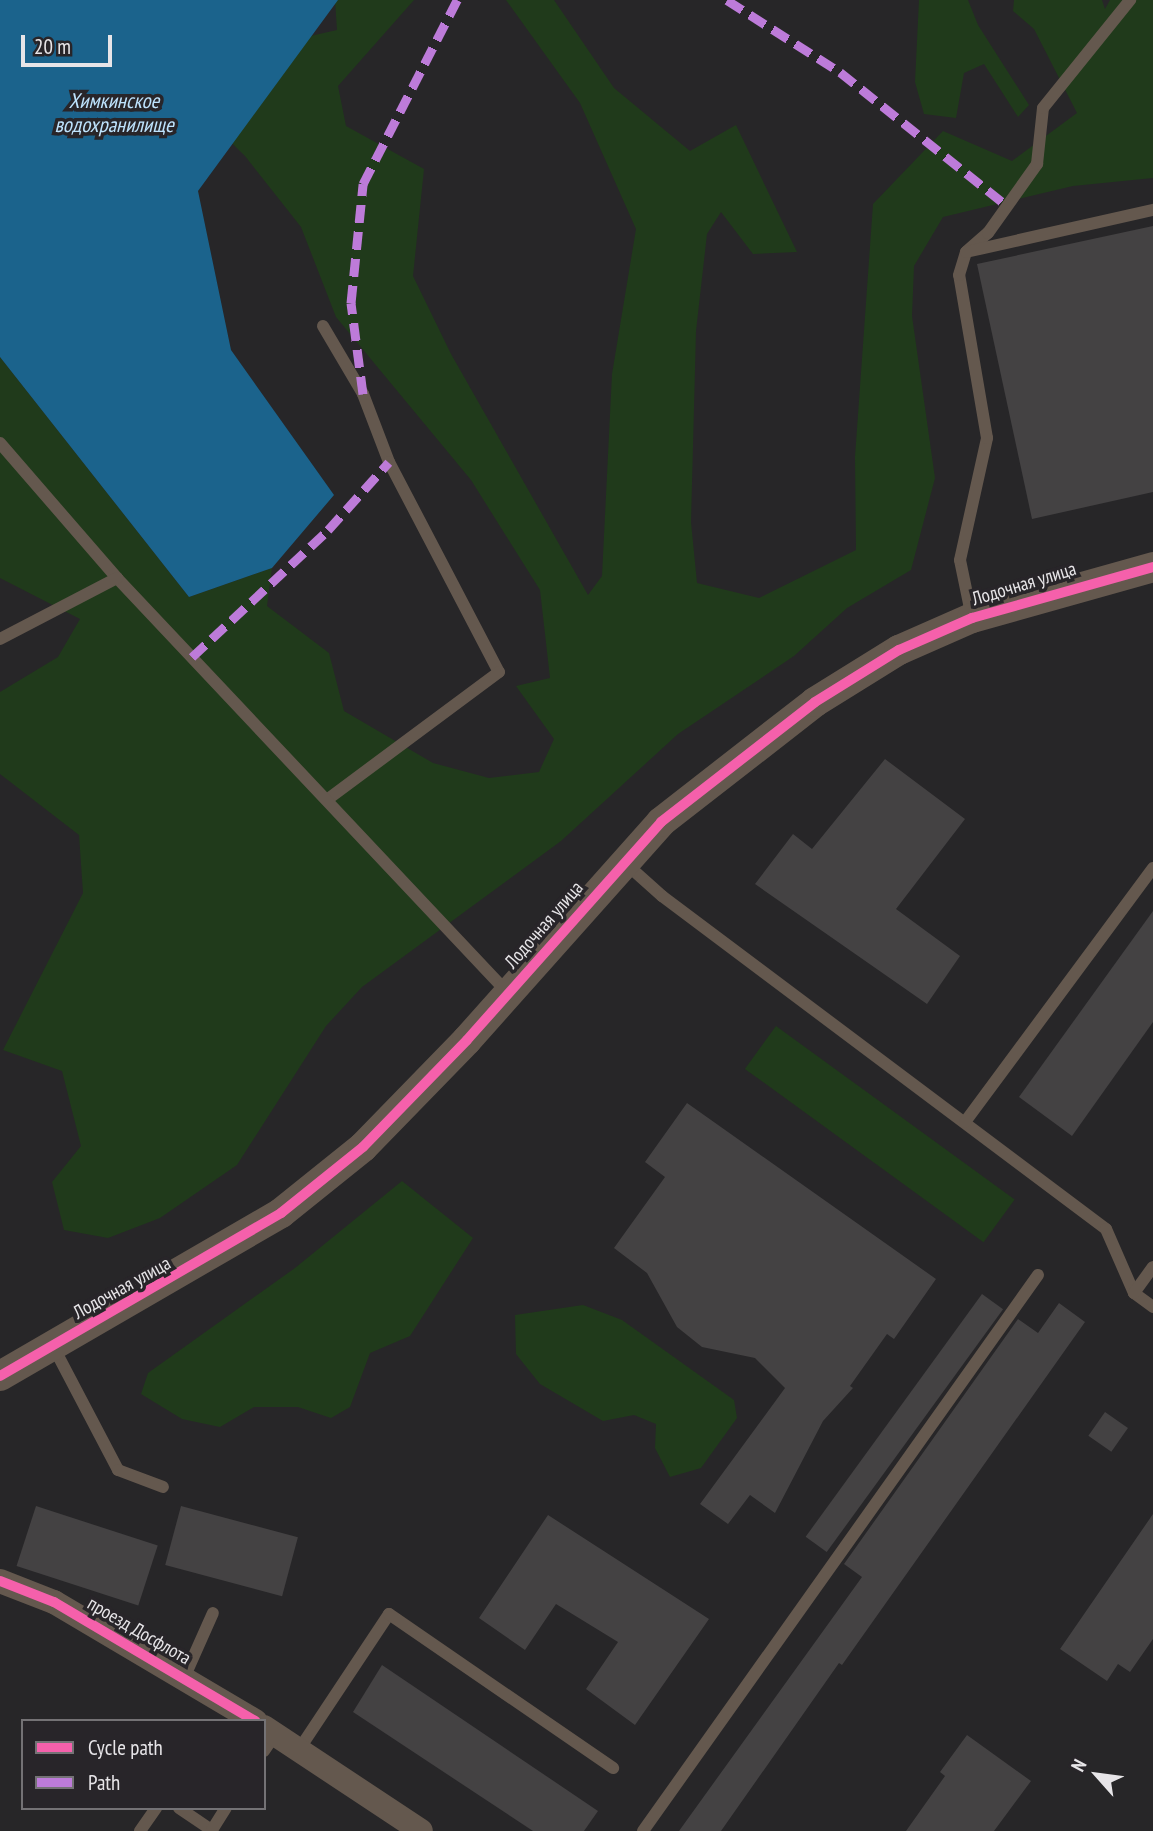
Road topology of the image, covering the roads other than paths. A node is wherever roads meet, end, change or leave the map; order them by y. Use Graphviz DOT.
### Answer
graph roads {
  1 [pos="1130,0"];
  2 [pos="1153,210"];
  3 [pos="966,252"];
  4 [pos="323,326"];
  5 [pos="0,443"];
  6 [pos="1153,567"];
  7 [pos="117,579"];
  8 [pos="972,618"];
  9 [pos="0,639"];
  10 [pos="328,799"];
  11 [pos="624,862"];
  12 [pos="1153,868"];
  13 [pos="508,993"];
  14 [pos="965,1122"];
  15 [pos="1153,1267"];
  16 [pos="1038,1275"];
  17 [pos="1134,1293"];
  18 [pos="1153,1307"];
  19 [pos="53,1346"];
  20 [pos="0,1376"];
  21 [pos="163,1487"];
  22 [pos="0,1581"];
  23 [pos="213,1613"];
  24 [pos="184,1678"];
  25 [pos="244,1719"];
  26 [pos="266,1733"];
  27 [pos="300,1748"];
  28 [pos="613,1768"];
  29 [pos="155,1810"];
  30 [pos="182,1810"];
  31 [pos="225,1810"];
  32 [pos="392,1823"];
  33 [pos="140,1831"];
  34 [pos="421,1831"];
  35 [pos="643,1831"];
  1 -- 3 [label="lane"];
  2 -- 3 [label="lane"];
  3 -- 8 [label="lane"];
  4 -- 10 [label="lane"];
  5 -- 7 [label="lane"];
  6 -- 8 [label="street, Лодочная улица"];
  7 -- 9 [label="lane"];
  7 -- 10 [label="lane"];
  8 -- 11 [label="street, Лодочная улица"];
  10 -- 13 [label="lane"];
  11 -- 13 [label="street, Лодочная улица"];
  11 -- 14 [label="lane"];
  12 -- 14 [label="lane"];
  13 -- 19 [label="street, Лодочная улица"];
  14 -- 17 [label="lane"];
  15 -- 17 [label="lane"];
  16 -- 35 [label="lane"];
  17 -- 18 [label="lane"];
  19 -- 20 [label="street, Лодочная улица"];
  19 -- 21 [label="lane"];
  22 -- 24 [label="street, проезд Досфлота"];
  23 -- 24 [label="lane"];
  24 -- 25 [label="street, проезд Досфлота"];
  26 -- 27 [label="street, проезд Досфлота"];
  27 -- 28 [label="lane"];
  27 -- 32 [label="street, проезд Досфлота"];
  29 -- 33 [label="lane"];
  30 -- 31 [label="lane"];
  32 -- 34 [label="street, проезд Досфлота"];
}
